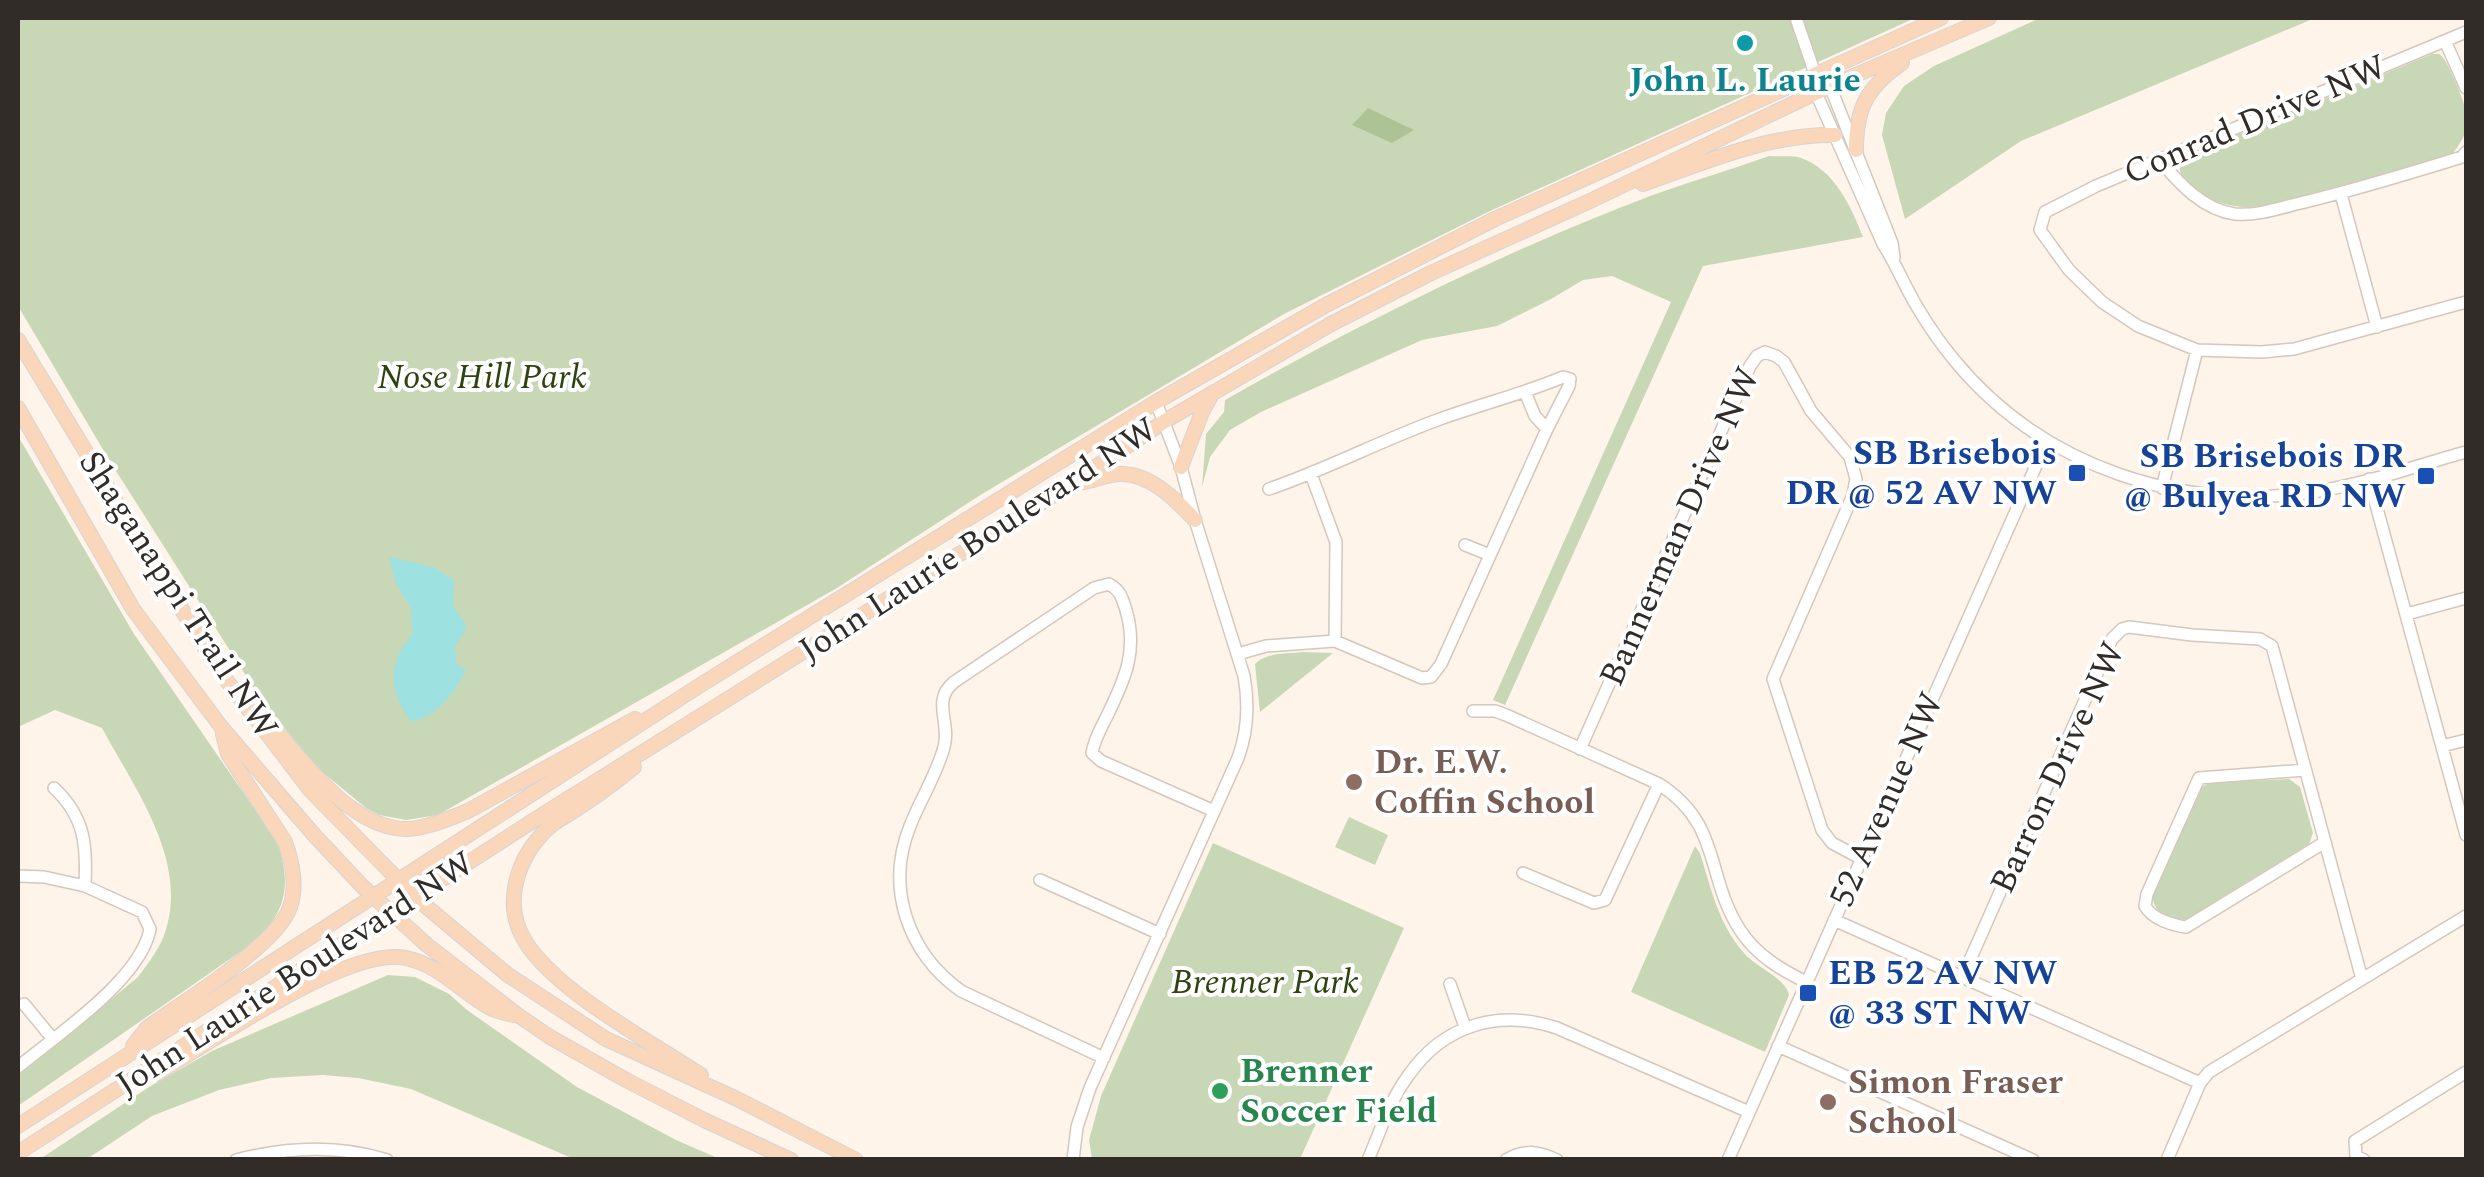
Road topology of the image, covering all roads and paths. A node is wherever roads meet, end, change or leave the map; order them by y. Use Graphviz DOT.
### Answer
graph roads {
  1 [pos="1942,18"];
  2 [pos="1989,18"];
  3 [pos="1798,21"];
  4 [pos="2466,32"];
  5 [pos="2444,41"];
  6 [pos="1922,48"];
  7 [pos="1815,74"];
  8 [pos="2466,88"];
  9 [pos="1823,89"];
  10 [pos="1836,135"];
  11 [pos="1856,150"];
  12 [pos="2466,152"];
  13 [pos="2160,160"];
  14 [pos="2341,194"];
  15 [pos="1590,201"];
  16 [pos="1894,262"];
  17 [pos="2466,302"];
  18 [pos="2377,327"];
  19 [pos="18,340"];
  20 [pos="2197,350"];
  21 [pos="1525,392"];
  22 [pos="1213,393"];
  23 [pos="1156,402"];
  24 [pos="18,408"];
  25 [pos="1165,421"];
  26 [pos="1547,429"];
  27 [pos="2046,440"];
  28 [pos="2466,452"];
  29 [pos="1181,467"];
  30 [pos="1311,474"];
  31 [pos="2369,478"];
  32 [pos="1070,483"];
  33 [pos="2162,488"];
  34 [pos="1269,489"];
  35 [pos="1194,520"];
  36 [pos="1466,545"];
  37 [pos="1490,556"];
  38 [pos="2466,598"];
  39 [pos="2406,614"];
  40 [pos="1335,641"];
  41 [pos="1238,654"];
  42 [pos="702,684"];
  43 [pos="240,698"];
  44 [pos="1473,711"];
  45 [pos="222,728"];
  46 [pos="664,740"];
  47 [pos="2466,740"];
  48 [pos="2442,746"];
  49 [pos="1580,748"];
  50 [pos="2305,770"];
  51 [pos="1659,784"];
  52 [pos="54,788"];
  53 [pos="1214,811"];
  54 [pos="2466,834"];
  55 [pos="2324,842"];
  56 [pos="1862,859"];
  57 [pos="1523,873"];
  58 [pos="18,876"];
  59 [pos="1040,880"];
  60 [pos="399,881"];
  61 [pos="85,886"];
  62 [pos="374,897"];
  63 [pos="415,898"];
  64 [pos="392,914"];
  65 [pos="2466,916"];
  66 [pos="1834,920"];
  67 [pos="1160,934"];
  68 [pos="1962,978"];
  69 [pos="2362,979"];
  70 [pos="1806,982"];
  71 [pos="1450,984"];
  72 [pos="24,1004"];
  73 [pos="519,1016"];
  74 [pos="1465,1027"];
  75 [pos="52,1038"];
  76 [pos="1778,1046"];
  77 [pos="126,1055"];
  78 [pos="1104,1058"];
  79 [pos="18,1066"];
  80 [pos="2466,1072"];
  81 [pos="2200,1083"];
  82 [pos="735,1098"];
  83 [pos="80,1112"];
  84 [pos="1749,1112"];
  85 [pos="18,1126"];
  86 [pos="18,1153"];
  87 [pos="236,1160"];
  88 [pos="387,1160"];
  89 [pos="791,1160"];
  90 [pos="856,1160"];
  91 [pos="1074,1160"];
  92 [pos="1368,1160"];
  93 [pos="1506,1160"];
  94 [pos="1557,1160"];
  95 [pos="1728,1160"];
  96 [pos="2033,1160"];
  97 [pos="2167,1160"];
  98 [pos="2364,1160"];
  1 -- 7 [label="main road, John Laurie Boulevard NW"];
  2 -- 6 [label="main road, John Laurie Boulevard NW"];
  3 -- 7 [label="street"];
  4 -- 5 [label="street, Conrad Drive NW"];
  5 -- 8 [label="street"];
  5 -- 13 [label="street, Conrad Drive NW"];
  6 -- 9 [label="main road, John Laurie Boulevard NW"];
  6 -- 11 [label="main road"];
  7 -- 9 [label="street"];
  7 -- 23 [label="main road, John Laurie Boulevard NW"];
  9 -- 10 [label="street"];
  9 -- 11 [label="street"];
  9 -- 15 [label="main road, John Laurie Boulevard NW"];
  10 -- 15 [label="main road"];
  10 -- 16 [label="street"];
  11 -- 16 [label="street"];
  12 -- 14 [label="street"];
  13 -- 14 [label="street"];
  13 -- 20 [label="street, Conrad Drive NW"];
  14 -- 18 [label="street"];
  15 -- 22 [label="main road, John Laurie Boulevard NW"];
  16 -- 27 [label="street"];
  17 -- 18 [label="street"];
  18 -- 20 [label="street"];
  19 -- 43 [label="main road, Shaganappi Trail NW"];
  20 -- 33 [label="street"];
  21 -- 26 [label="street"];
  21 -- 26 [label="street"];
  21 -- 30 [label="street"];
  22 -- 25 [label="main road, John Laurie Boulevard NW"];
  22 -- 29 [label="main road"];
  23 -- 25 [label="street"];
  23 -- 42 [label="main road, John Laurie Boulevard NW"];
  24 -- 45 [label="main road, Shaganappi Trail NW"];
  25 -- 29 [label="street"];
  25 -- 32 [label="main road, John Laurie Boulevard NW"];
  26 -- 37 [label="street"];
  27 -- 33 [label="street"];
  27 -- 56 [label="street, 52 Avenue NW"];
  28 -- 31 [label="street"];
  29 -- 35 [label="street"];
  30 -- 34 [label="street"];
  30 -- 40 [label="street"];
  31 -- 33 [label="street"];
  31 -- 39 [label="street"];
  32 -- 35 [label="main road"];
  32 -- 46 [label="main road, John Laurie Boulevard NW"];
  35 -- 41 [label="street"];
  36 -- 37 [label="street"];
  37 -- 40 [label="street"];
  38 -- 39 [label="street"];
  39 -- 48 [label="street"];
  40 -- 41 [label="street"];
  41 -- 53 [label="street"];
  42 -- 43 [label="main road"];
  42 -- 60 [label="main road, John Laurie Boulevard NW"];
  43 -- 60 [label="main road, Shaganappi Trail NW"];
  44 -- 49 [label="street"];
  45 -- 62 [label="main road, Shaganappi Trail NW"];
  45 -- 77 [label="main road"];
  46 -- 63 [label="main road, John Laurie Boulevard NW"];
  46 -- 82 [label="main road"];
  47 -- 48 [label="street"];
  48 -- 54 [label="street"];
  49 -- 51 [label="street"];
  49 -- 56 [label="street, Bannerman Drive NW"];
  50 -- 55 [label="street, Barron Drive NW"];
  50 -- 55 [label="street"];
  50 -- 68 [label="street, Barron Drive NW"];
  51 -- 57 [label="street"];
  51 -- 70 [label="street"];
  52 -- 61 [label="street"];
  53 -- 67 [label="street"];
  53 -- 78 [label="street"];
  55 -- 69 [label="street, Barron Drive NW"];
  56 -- 66 [label="street, 52 Avenue NW"];
  58 -- 61 [label="street"];
  59 -- 67 [label="street"];
  60 -- 62 [label="main road, John Laurie Boulevard NW"];
  60 -- 63 [label="main road, Shaganappi Trail NW"];
  61 -- 75 [label="street"];
  62 -- 64 [label="main road, Shaganappi Trail NW"];
  62 -- 77 [label="main road, John Laurie Boulevard NW"];
  63 -- 64 [label="main road, John Laurie Boulevard NW"];
  63 -- 82 [label="main road, Shaganappi Trail NW"];
  64 -- 73 [label="main road, Shaganappi Trail NW"];
  64 -- 83 [label="main road, John Laurie Boulevard NW"];
  65 -- 69 [label="street"];
  66 -- 68 [label="street"];
  66 -- 70 [label="street, 52 Avenue NW"];
  67 -- 78 [label="street"];
  68 -- 81 [label="street"];
  69 -- 81 [label="street"];
  70 -- 76 [label="street, 52 Avenue NW"];
  71 -- 74 [label="street"];
  72 -- 75 [label="street"];
  73 -- 83 [label="main road"];
  73 -- 89 [label="main road, Shaganappi Trail NW"];
  74 -- 84 [label="street"];
  74 -- 92 [label="street"];
  75 -- 79 [label="street"];
  76 -- 84 [label="street, 52 Avenue NW"];
  76 -- 96 [label="street"];
  77 -- 85 [label="main road, John Laurie Boulevard NW"];
  78 -- 91 [label="street"];
  80 -- 98 [label="street"];
  81 -- 97 [label="street"];
  82 -- 90 [label="main road, Shaganappi Trail NW"];
  83 -- 86 [label="main road, John Laurie Boulevard NW"];
  84 -- 95 [label="street, 52 Avenue NW"];
  87 -- 88 [label="street"];
  93 -- 94 [label="street"];
}
